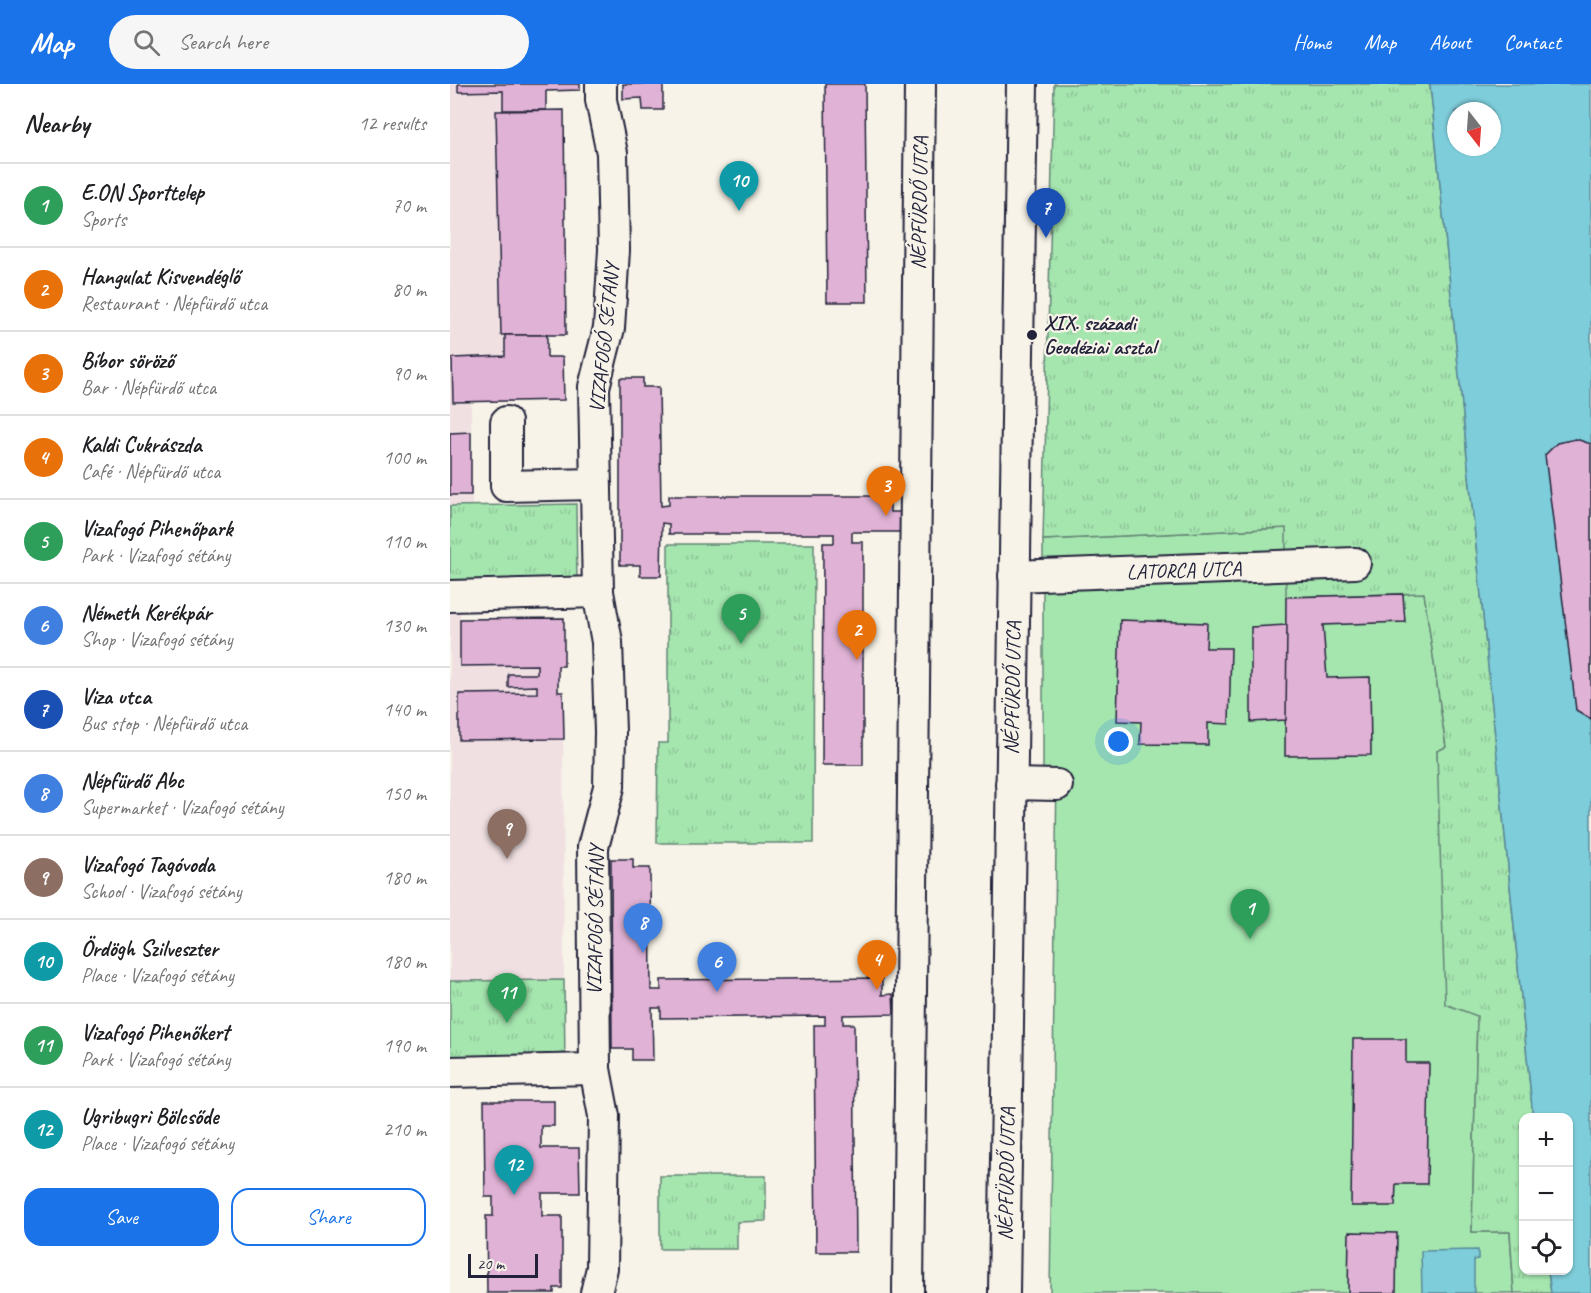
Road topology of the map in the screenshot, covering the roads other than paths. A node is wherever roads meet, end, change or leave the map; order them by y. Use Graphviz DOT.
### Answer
graph roads {
  1 [pos="601,84"];
  2 [pos="920,84"];
  3 [pos="1022,84"];
  4 [pos="506,422"];
  5 [pos="596,484"];
  6 [pos="1355,562"];
  7 [pos="1014,576"];
  8 [pos="598,592"];
  9 [pos="450,596"];
  10 [pos="1011,784"];
  11 [pos="1057,785"];
  12 [pos="595,1070"];
  13 [pos="450,1072"];
  14 [pos="596,1293"];
  15 [pos="908,1293"];
  16 [pos="1004,1293"];
  1 -- 5 [label="street, VIZAFOGÓ SÉTÁNY"];
  2 -- 15 [label="street, NÉPFÜRDŐ UTCA"];
  3 -- 7 [label="street, NÉPFÜRDŐ UTCA"];
  4 -- 5 [label="street"];
  5 -- 8 [label="street, VIZAFOGÓ SÉTÁNY"];
  6 -- 7 [label="street, LATORCA UTCA"];
  7 -- 10 [label="street, NÉPFÜRDŐ UTCA"];
  8 -- 9 [label="street"];
  8 -- 12 [label="street, VIZAFOGÓ SÉTÁNY"];
  10 -- 11 [label="street"];
  10 -- 16 [label="street, NÉPFÜRDŐ UTCA"];
  12 -- 13 [label="street"];
  12 -- 14 [label="street, VIZAFOGÓ SÉTÁNY"];
}
